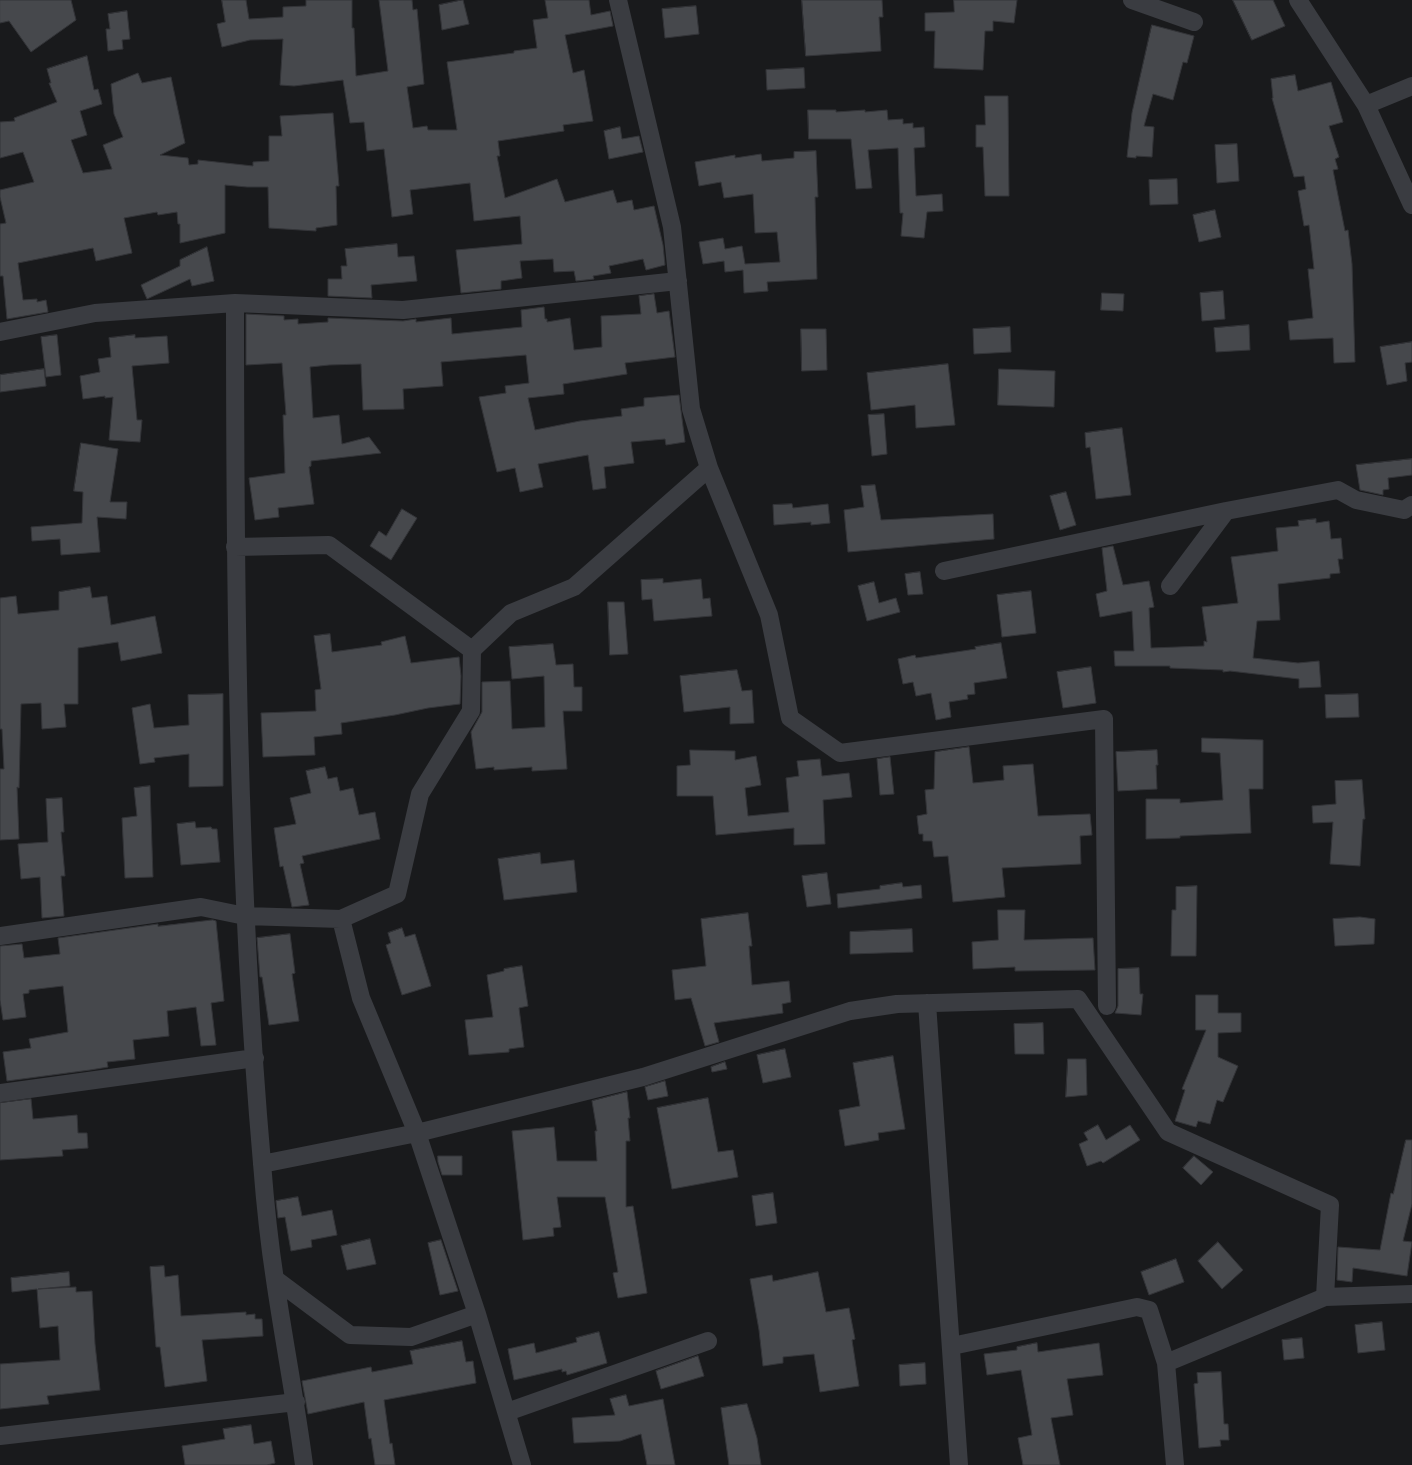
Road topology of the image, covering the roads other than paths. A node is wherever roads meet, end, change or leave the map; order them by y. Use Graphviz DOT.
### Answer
graph roads {
  1 [pos="618,0"];
  2 [pos="1132,0"];
  3 [pos="1298,0"];
  4 [pos="1194,22"];
  5 [pos="1412,86"];
  6 [pos="1366,105"];
  7 [pos="1412,205"];
  8 [pos="678,281"];
  9 [pos="235,303"];
  10 [pos="0,332"];
  11 [pos="709,468"];
  12 [pos="1412,505"];
  13 [pos="1226,511"];
  14 [pos="235,547"];
  15 [pos="944,571"];
  16 [pos="1170,586"];
  17 [pos="472,650"];
  18 [pos="245,916"];
  19 [pos="341,919"];
  20 [pos="0,936"];
  21 [pos="927,1003"];
  22 [pos="1107,1006"];
  23 [pos="255,1058"];
  24 [pos="0,1093"];
  25 [pos="417,1133"];
  26 [pos="262,1164"];
  27 [pos="274,1279"];
  28 [pos="1412,1294"];
  29 [pos="1325,1297"];
  30 [pos="478,1314"];
  31 [pos="708,1341"];
  32 [pos="952,1346"];
  33 [pos="1166,1362"];
  34 [pos="296,1402"];
  35 [pos="507,1412"];
  36 [pos="0,1436"];
  37 [pos="304,1465"];
  38 [pos="522,1465"];
  39 [pos="959,1465"];
  40 [pos="1175,1465"];
  1 -- 8 [label="street"];
  2 -- 4 [label="street"];
  3 -- 6 [label="street"];
  5 -- 6 [label="street"];
  6 -- 7 [label="street"];
  8 -- 9 [label="street"];
  8 -- 11 [label="street"];
  9 -- 10 [label="street"];
  9 -- 14 [label="street"];
  11 -- 17 [label="street"];
  11 -- 22 [label="street"];
  12 -- 13 [label="street"];
  13 -- 15 [label="street"];
  13 -- 16 [label="street"];
  14 -- 17 [label="street"];
  14 -- 18 [label="street"];
  17 -- 19 [label="street"];
  18 -- 19 [label="street"];
  18 -- 20 [label="street"];
  18 -- 23 [label="street"];
  19 -- 25 [label="street"];
  21 -- 25 [label="street"];
  21 -- 29 [label="street"];
  21 -- 32 [label="street"];
  23 -- 24 [label="street"];
  23 -- 26 [label="street"];
  25 -- 26 [label="street"];
  25 -- 30 [label="street"];
  26 -- 27 [label="street"];
  27 -- 30 [label="street"];
  27 -- 34 [label="street"];
  28 -- 29 [label="street"];
  29 -- 33 [label="street"];
  30 -- 35 [label="street"];
  31 -- 35 [label="street"];
  32 -- 33 [label="street"];
  32 -- 39 [label="street"];
  33 -- 40 [label="street"];
  34 -- 36 [label="street"];
  34 -- 37 [label="street"];
  35 -- 38 [label="street"];
}
